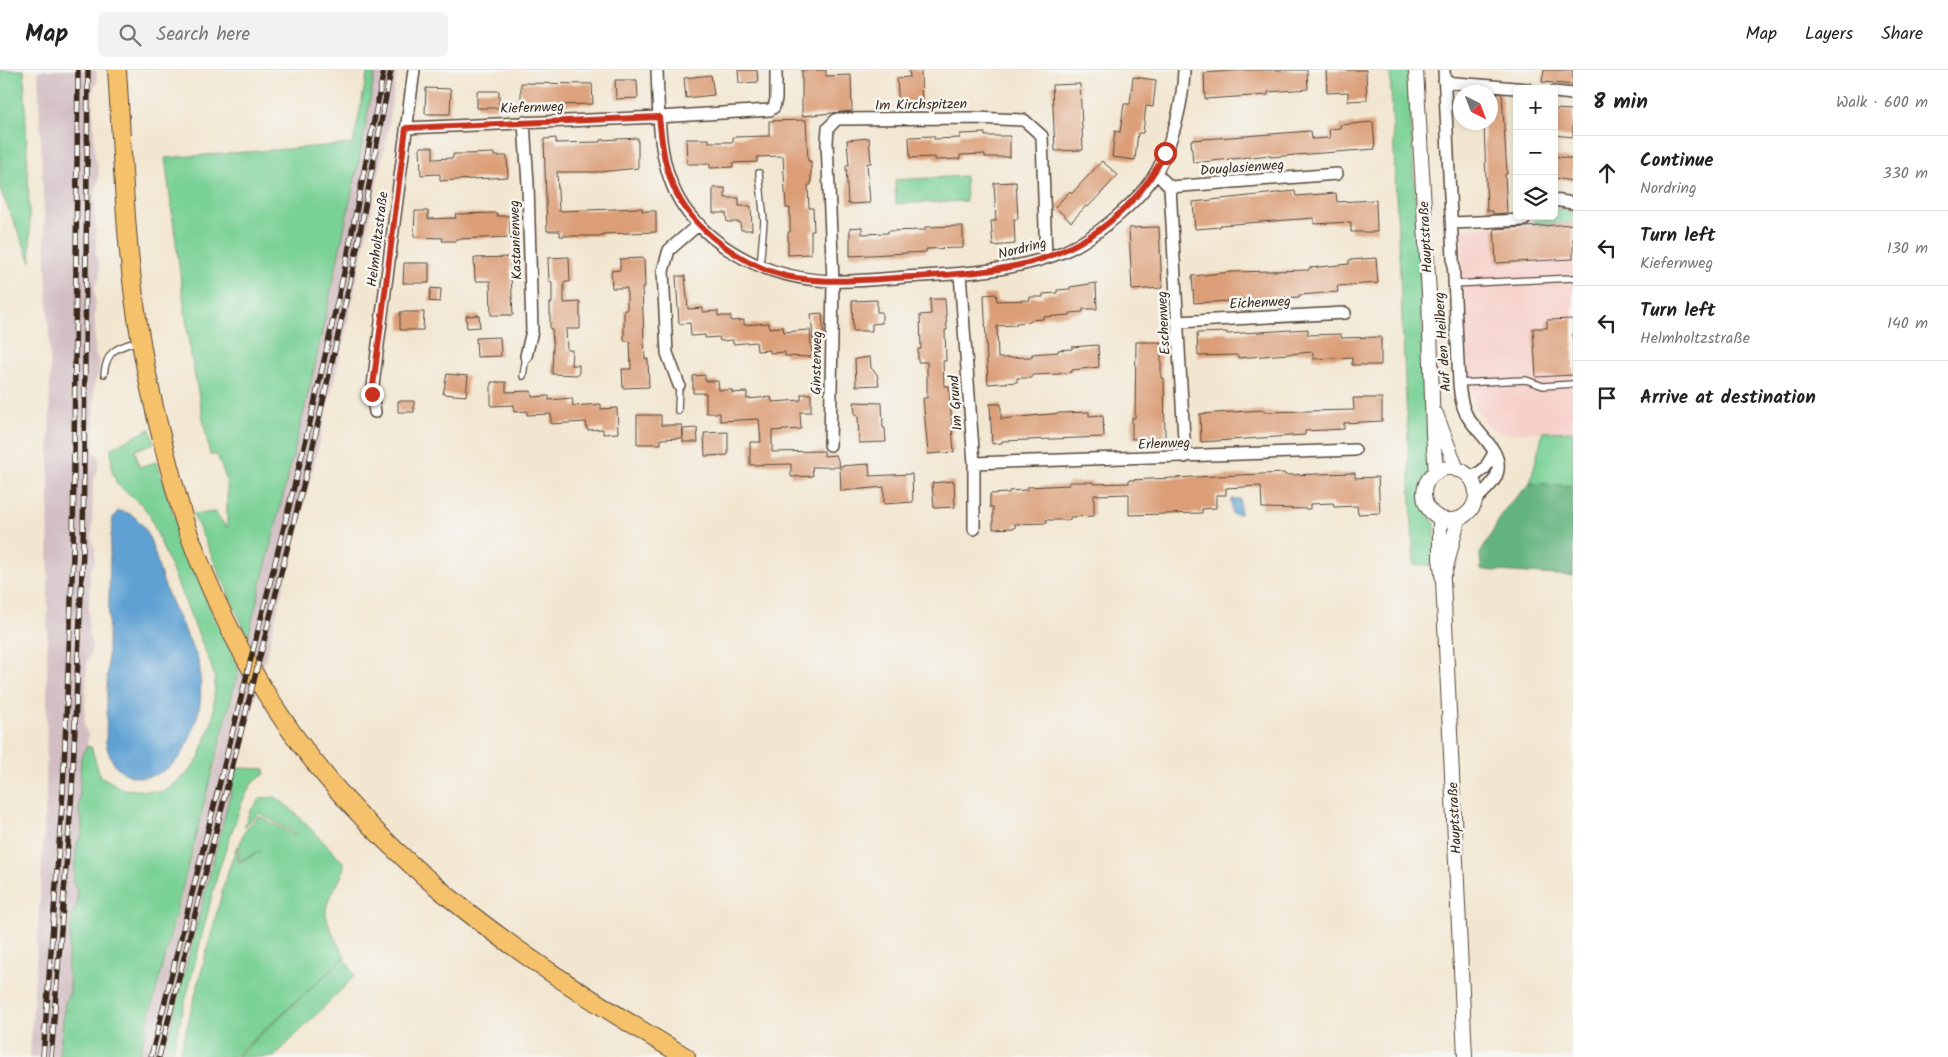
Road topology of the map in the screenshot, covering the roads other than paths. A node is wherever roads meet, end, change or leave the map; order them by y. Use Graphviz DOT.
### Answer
graph roads {
  1 [pos="117,70"];
  2 [pos="414,70"];
  3 [pos="657,70"];
  4 [pos="776,70"];
  5 [pos="1184,70"];
  6 [pos="1416,70"];
  7 [pos="1444,70"];
  8 [pos="1444,82"];
  9 [pos="1513,88"];
  10 [pos="1558,92"];
  11 [pos="1573,94"];
  12 [pos="659,117"];
  13 [pos="524,122"];
  14 [pos="406,128"];
  15 [pos="759,172"];
  16 [pos="1156,173"];
  17 [pos="1337,174"];
  18 [pos="1170,187"];
  19 [pos="1558,201"];
  20 [pos="1573,203"];
  21 [pos="1524,220"];
  22 [pos="1452,223"];
  23 [pos="700,224"];
  24 [pos="1046,258"];
  25 [pos="760,267"];
  26 [pos="960,274"];
  27 [pos="1573,278"];
  28 [pos="834,281"];
  29 [pos="1453,284"];
  30 [pos="1345,312"];
  31 [pos="1178,322"];
  32 [pos="141,340"];
  33 [pos="526,356"];
  34 [pos="104,374"];
  35 [pos="523,376"];
  36 [pos="1459,383"];
  37 [pos="1573,384"];
  38 [pos="679,385"];
  39 [pos="1433,404"];
  40 [pos="678,411"];
  41 [pos="375,412"];
  42 [pos="830,445"];
  43 [pos="1355,450"];
  44 [pos="1494,452"];
  45 [pos="1185,457"];
  46 [pos="974,463"];
  47 [pos="1457,470"];
  48 [pos="1436,472"];
  49 [pos="1470,479"];
  50 [pos="1475,501"];
  51 [pos="1440,518"];
  52 [pos="1458,519"];
  53 [pos="974,529"];
  54 [pos="1443,580"];
  55 [pos="686,1057"];
  56 [pos="1465,1057"];
  1 -- 32 [label="main road"];
  2 -- 14 [label="street, Helmholtzstraße"];
  3 -- 12 [label="street, Nordring"];
  4 -- 12 [label="street, Kiefernweg"];
  5 -- 16 [label="street, Nordring"];
  6 -- 39 [label="street, Hauptstraße"];
  7 -- 8 [label="street, Auf den Heilberg"];
  8 -- 9 [label="street"];
  8 -- 22 [label="street, Auf den Heilberg"];
  10 -- 11 [label="street"];
  12 -- 13 [label="street, Kiefernweg"];
  12 -- 23 [label="street, Nordring"];
  13 -- 14 [label="street, Kiefernweg"];
  13 -- 33 [label="street, Kastanienweg"];
  14 -- 41 [label="street, Helmholtzstraße"];
  15 -- 25 [label="lane"];
  16 -- 18 [label="street"];
  16 -- 24 [label="street, Nordring"];
  17 -- 18 [label="street, Douglasienweg"];
  18 -- 31 [label="street, Eschenweg"];
  19 -- 20 [label="street"];
  21 -- 22 [label="street"];
  22 -- 29 [label="street, Auf den Heilberg"];
  23 -- 25 [label="street, Nordring"];
  23 -- 38 [label="street"];
  24 -- 26 [label="street, Nordring"];
  24 -- 28 [label="street, Im Kirchspitzen"];
  25 -- 28 [label="street, Nordring"];
  26 -- 28 [label="street, Nordring"];
  26 -- 46 [label="street, Im Grund"];
  27 -- 29 [label="lane"];
  28 -- 42 [label="street, Ginsterweg"];
  29 -- 36 [label="street, Auf den Heilberg"];
  30 -- 31 [label="street, Eichenweg"];
  31 -- 45 [label="street, Eschenweg"];
  32 -- 34 [label="lane"];
  32 -- 55 [label="main road"];
  33 -- 35 [label="lane"];
  36 -- 37 [label="lane"];
  36 -- 44 [label="street, Auf den Heilberg"];
  38 -- 40 [label="lane"];
  39 -- 47 [label="street, Hauptstraße"];
  39 -- 48 [label="street, Hauptstraße"];
  43 -- 45 [label="street, Erlenweg"];
  44 -- 49 [label="street"];
  44 -- 50 [label="street"];
  45 -- 46 [label="street, Erlenweg"];
  46 -- 53 [label="street, Im Grund"];
  47 -- 48 [label="street"];
  47 -- 49 [label="street"];
  48 -- 51 [label="street"];
  49 -- 50 [label="street"];
  50 -- 52 [label="street, Hauptstraße"];
  51 -- 52 [label="street"];
  51 -- 54 [label="street, Hauptstraße"];
  52 -- 54 [label="street, Hauptstraße"];
  54 -- 56 [label="street, Hauptstraße"];
}
